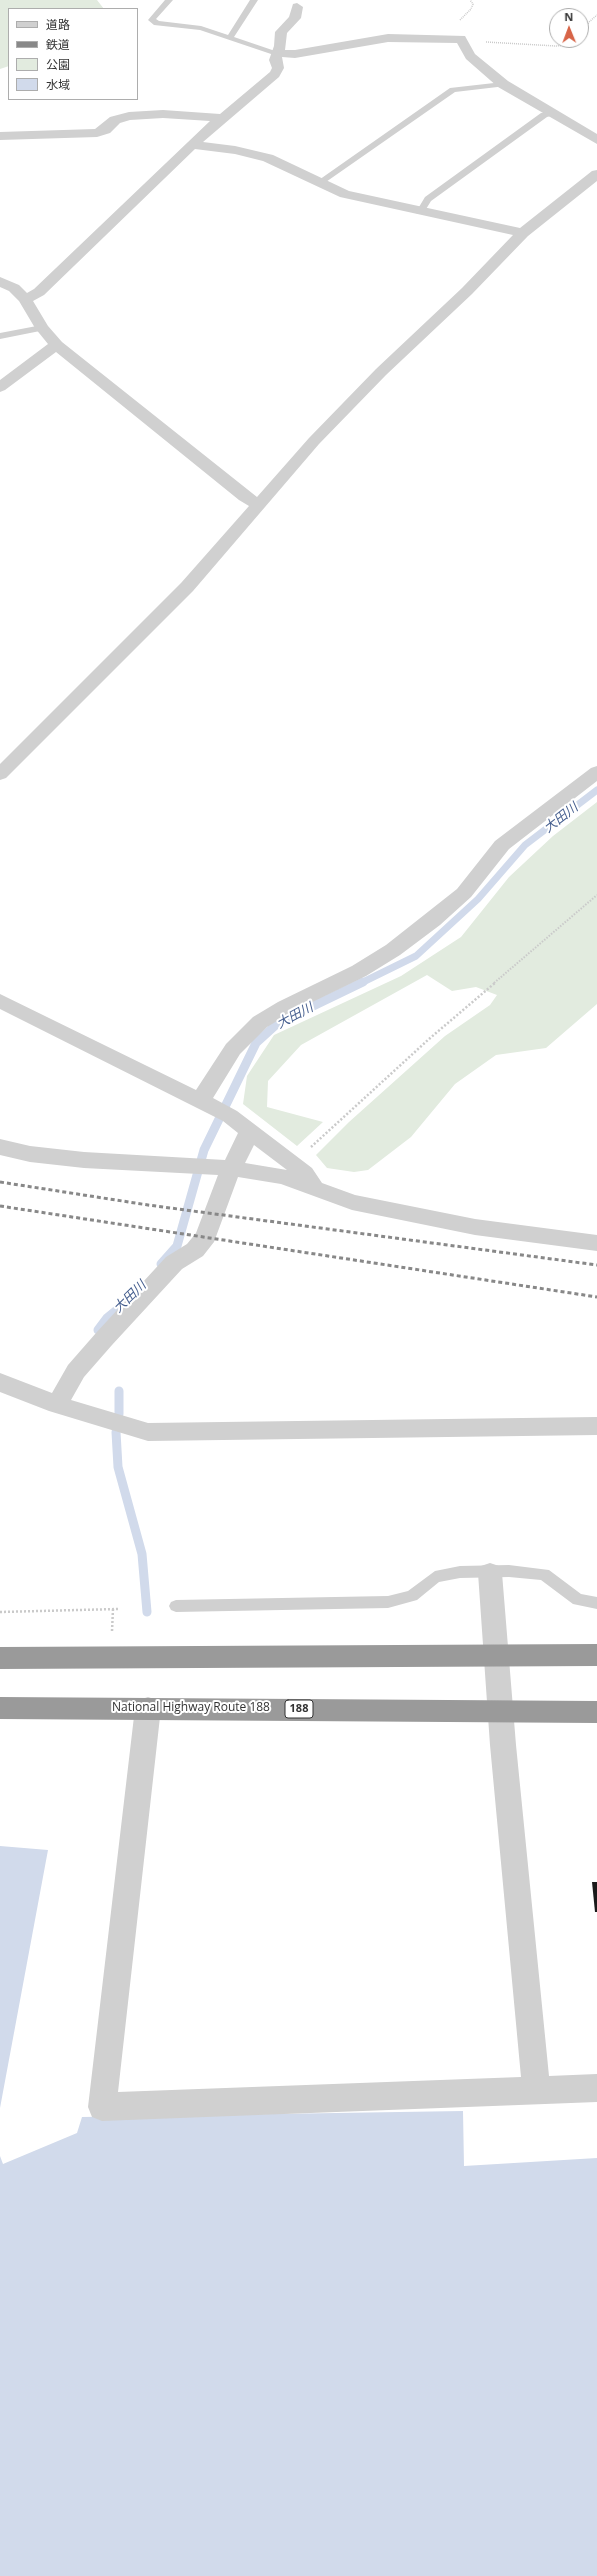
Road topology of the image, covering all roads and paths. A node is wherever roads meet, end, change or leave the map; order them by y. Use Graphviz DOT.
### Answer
graph roads {
  1 [pos="169,0"];
  2 [pos="254,0"];
  3 [pos="470,0"];
  4 [pos="296,7"];
  5 [pos="597,15"];
  6 [pos="589,24"];
  7 [pos="231,36"];
  8 [pos="460,39"];
  9 [pos="549,46"];
  10 [pos="277,53"];
  11 [pos="503,84"];
  12 [pos="551,113"];
  13 [pos="222,118"];
  14 [pos="0,136"];
  15 [pos="597,140"];
  16 [pos="192,145"];
  17 [pos="597,174"];
  18 [pos="320,182"];
  19 [pos="420,212"];
  20 [pos="523,233"];
  21 [pos="0,281"];
  22 [pos="25,299"];
  23 [pos="42,328"];
  24 [pos="0,336"];
  25 [pos="57,345"];
  26 [pos="0,387"];
  27 [pos="258,504"];
  28 [pos="597,772"];
  29 [pos="0,774"];
  30 [pos="597,895"];
  31 [pos="0,1001"];
  32 [pos="215,1108"];
  33 [pos="249,1130"];
  34 [pos="0,1147"];
  35 [pos="292,1164"];
  36 [pos="231,1168"];
  37 [pos="315,1189"];
  38 [pos="597,1243"];
  39 [pos="0,1382"];
  40 [pos="57,1405"];
  41 [pos="597,1426"];
  42 [pos="490,1573"];
  43 [pos="597,1603"];
  44 [pos="176,1606"];
  45 [pos="113,1609"];
  46 [pos="118,1609"];
  47 [pos="0,1612"];
  48 [pos="112,1631"];
  49 [pos="597,1655"];
  50 [pos="497,1657"];
  51 [pos="0,1658"];
  52 [pos="0,1708"];
  53 [pos="148,1708"];
  54 [pos="501,1711"];
  55 [pos="597,1712"];
  56 [pos="597,2088"];
  57 [pos="536,2090"];
  1 -- 7 [label="lane"];
  2 -- 7 [label="lane"];
  3 -- 8 [label="path"];
  4 -- 10 [label="street"];
  5 -- 6 [label="path"];
  7 -- 10 [label="lane"];
  8 -- 9 [label="path"];
  8 -- 10 [label="street"];
  8 -- 11 [label="street"];
  10 -- 13 [label="street"];
  11 -- 12 [label="street"];
  11 -- 18 [label="lane"];
  12 -- 15 [label="street"];
  12 -- 19 [label="lane"];
  13 -- 14 [label="street"];
  13 -- 16 [label="street"];
  16 -- 18 [label="street"];
  16 -- 22 [label="street"];
  17 -- 20 [label="street"];
  18 -- 19 [label="street"];
  19 -- 20 [label="street"];
  20 -- 27 [label="street"];
  21 -- 22 [label="street"];
  22 -- 23 [label="street"];
  23 -- 24 [label="lane"];
  23 -- 25 [label="street"];
  25 -- 26 [label="street"];
  25 -- 27 [label="street"];
  27 -- 29 [label="street"];
  28 -- 32 [label="street"];
  30 -- 35 [label="path"];
  31 -- 32 [label="street"];
  32 -- 33 [label="street"];
  33 -- 35 [label="street"];
  33 -- 36 [label="street"];
  34 -- 36 [label="street"];
  35 -- 37 [label="street"];
  36 -- 37 [label="street"];
  36 -- 40 [label="street"];
  37 -- 38 [label="street"];
  39 -- 40 [label="street"];
  40 -- 41 [label="street"];
  42 -- 43 [label="lane"];
  42 -- 44 [label="lane"];
  42 -- 50 [label="street"];
  45 -- 46 [label="path"];
  45 -- 47 [label="path"];
  45 -- 48 [label="path"];
  49 -- 50 [label="highway"];
  50 -- 51 [label="highway"];
  50 -- 54 [label="street"];
  52 -- 53 [label="highway, National Highway Route 188 / 188"];
  53 -- 54 [label="highway, National Highway Route 188 / 188"];
  53 -- 57 [label="street"];
  54 -- 55 [label="highway, National Highway Route 188 / 188"];
  54 -- 57 [label="street"];
  56 -- 57 [label="street"];
}
